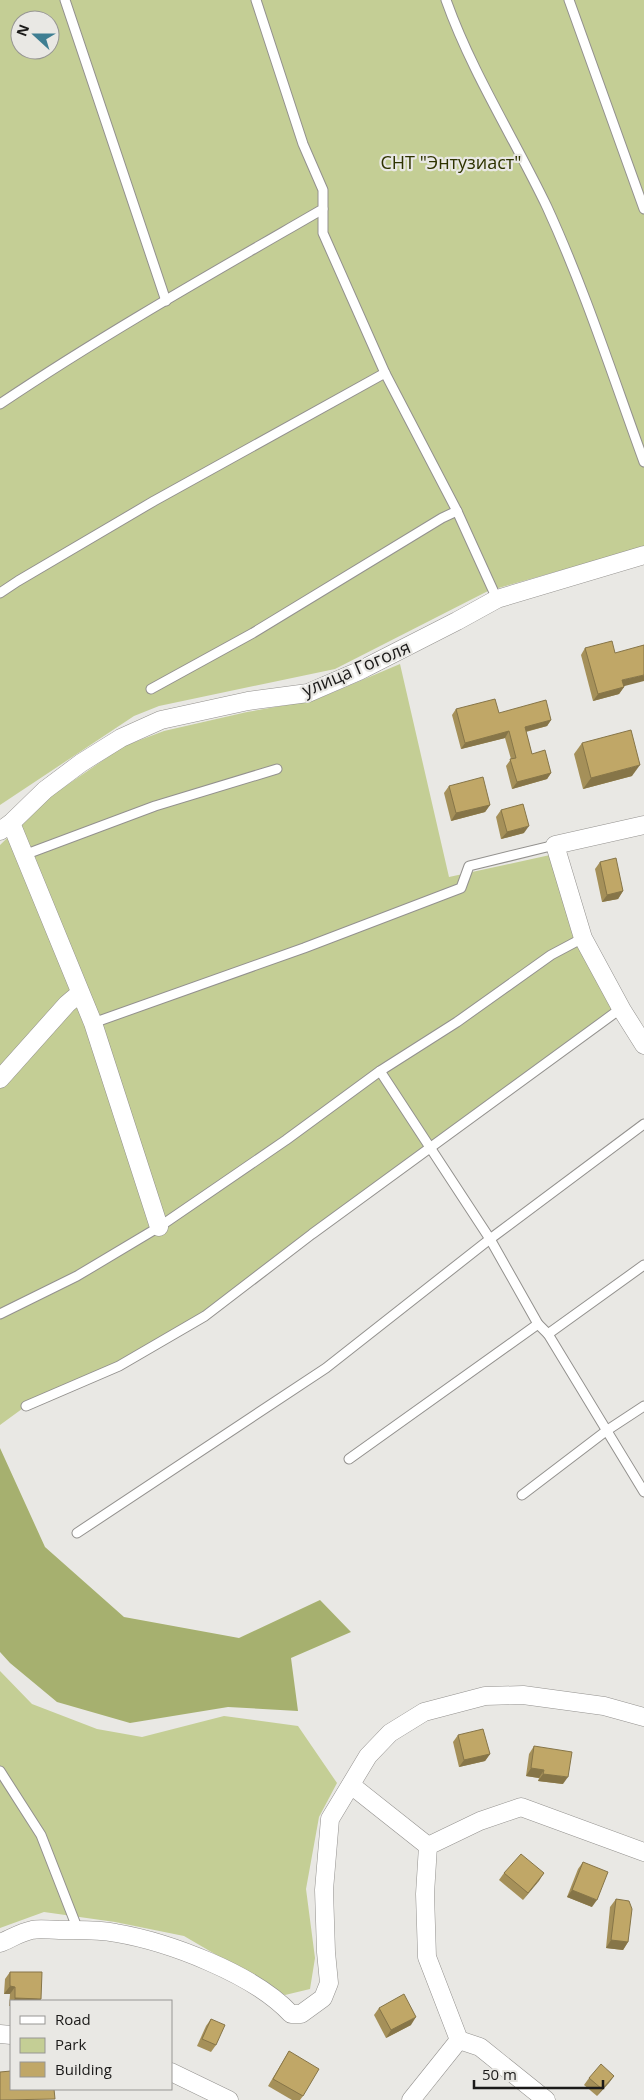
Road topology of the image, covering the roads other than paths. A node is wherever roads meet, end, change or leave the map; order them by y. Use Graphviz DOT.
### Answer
graph roads {
  1 [pos="65,0"];
  2 [pos="256,0"];
  3 [pos="446,0"];
  4 [pos="569,0"];
  5 [pos="323,209"];
  6 [pos="644,210"];
  7 [pos="166,301"];
  8 [pos="385,373"];
  9 [pos="0,403"];
  10 [pos="644,462"];
  11 [pos="457,511"];
  12 [pos="644,555"];
  13 [pos="0,593"];
  14 [pos="497,599"];
  15 [pos="151,689"];
  16 [pos="277,769"];
  17 [pos="644,825"];
  18 [pos="6,827"];
  19 [pos="555,845"];
  20 [pos="24,855"];
  21 [pos="583,938"];
  22 [pos="80,993"];
  23 [pos="616,1012"];
  24 [pos="93,1023"];
  25 [pos="644,1045"];
  26 [pos="380,1071"];
  27 [pos="0,1079"];
  28 [pos="644,1124"];
  29 [pos="429,1148"];
  30 [pos="159,1227"];
  31 [pos="490,1238"];
  32 [pos="644,1265"];
  33 [pos="0,1314"];
  34 [pos="538,1324"];
  35 [pos="548,1334"];
  36 [pos="26,1406"];
  37 [pos="644,1406"];
  38 [pos="606,1431"];
  39 [pos="349,1458"];
  40 [pos="644,1492"];
  41 [pos="522,1495"];
  42 [pos="77,1533"];
  43 [pos="644,1717"];
  44 [pos="0,1771"];
  45 [pos="351,1785"];
  46 [pos="428,1846"];
  47 [pos="644,1852"];
  48 [pos="78,1930"];
  49 [pos="0,1943"];
  50 [pos="459,2040"];
  51 [pos="172,2072"];
  52 [pos="229,2100"];
  53 [pos="412,2100"];
  54 [pos="546,2100"];
  1 -- 7 [label="lane"];
  2 -- 5 [label="lane"];
  3 -- 10 [label="lane"];
  4 -- 6 [label="lane"];
  5 -- 7 [label="lane"];
  5 -- 8 [label="lane"];
  7 -- 9 [label="lane"];
  8 -- 11 [label="lane"];
  8 -- 13 [label="lane"];
  11 -- 14 [label="lane"];
  11 -- 15 [label="lane"];
  12 -- 14 [label="street, улица Гоголя"];
  14 -- 18 [label="street, улица Гоголя"];
  16 -- 20 [label="lane"];
  17 -- 19 [label="street"];
  18 -- 20 [label="street"];
  19 -- 21 [label="street"];
  19 -- 24 [label="lane"];
  20 -- 22 [label="street"];
  21 -- 25 [label="street"];
  21 -- 26 [label="lane"];
  22 -- 24 [label="street"];
  22 -- 27 [label="street"];
  23 -- 29 [label="lane"];
  24 -- 30 [label="street"];
  26 -- 29 [label="lane"];
  26 -- 30 [label="lane"];
  28 -- 31 [label="lane"];
  29 -- 31 [label="lane"];
  29 -- 36 [label="lane"];
  30 -- 33 [label="lane"];
  31 -- 34 [label="lane"];
  31 -- 42 [label="lane"];
  32 -- 35 [label="lane"];
  34 -- 35 [label="lane"];
  34 -- 39 [label="lane"];
  35 -- 38 [label="lane"];
  37 -- 38 [label="lane"];
  38 -- 40 [label="lane"];
  38 -- 41 [label="lane"];
  43 -- 45 [label="street"];
  44 -- 48 [label="lane"];
  45 -- 46 [label="street"];
  45 -- 48 [label="street"];
  46 -- 47 [label="street"];
  46 -- 50 [label="street"];
  48 -- 49 [label="street"];
  50 -- 53 [label="street"];
  50 -- 54 [label="street"];
  51 -- 52 [label="street"];
}
